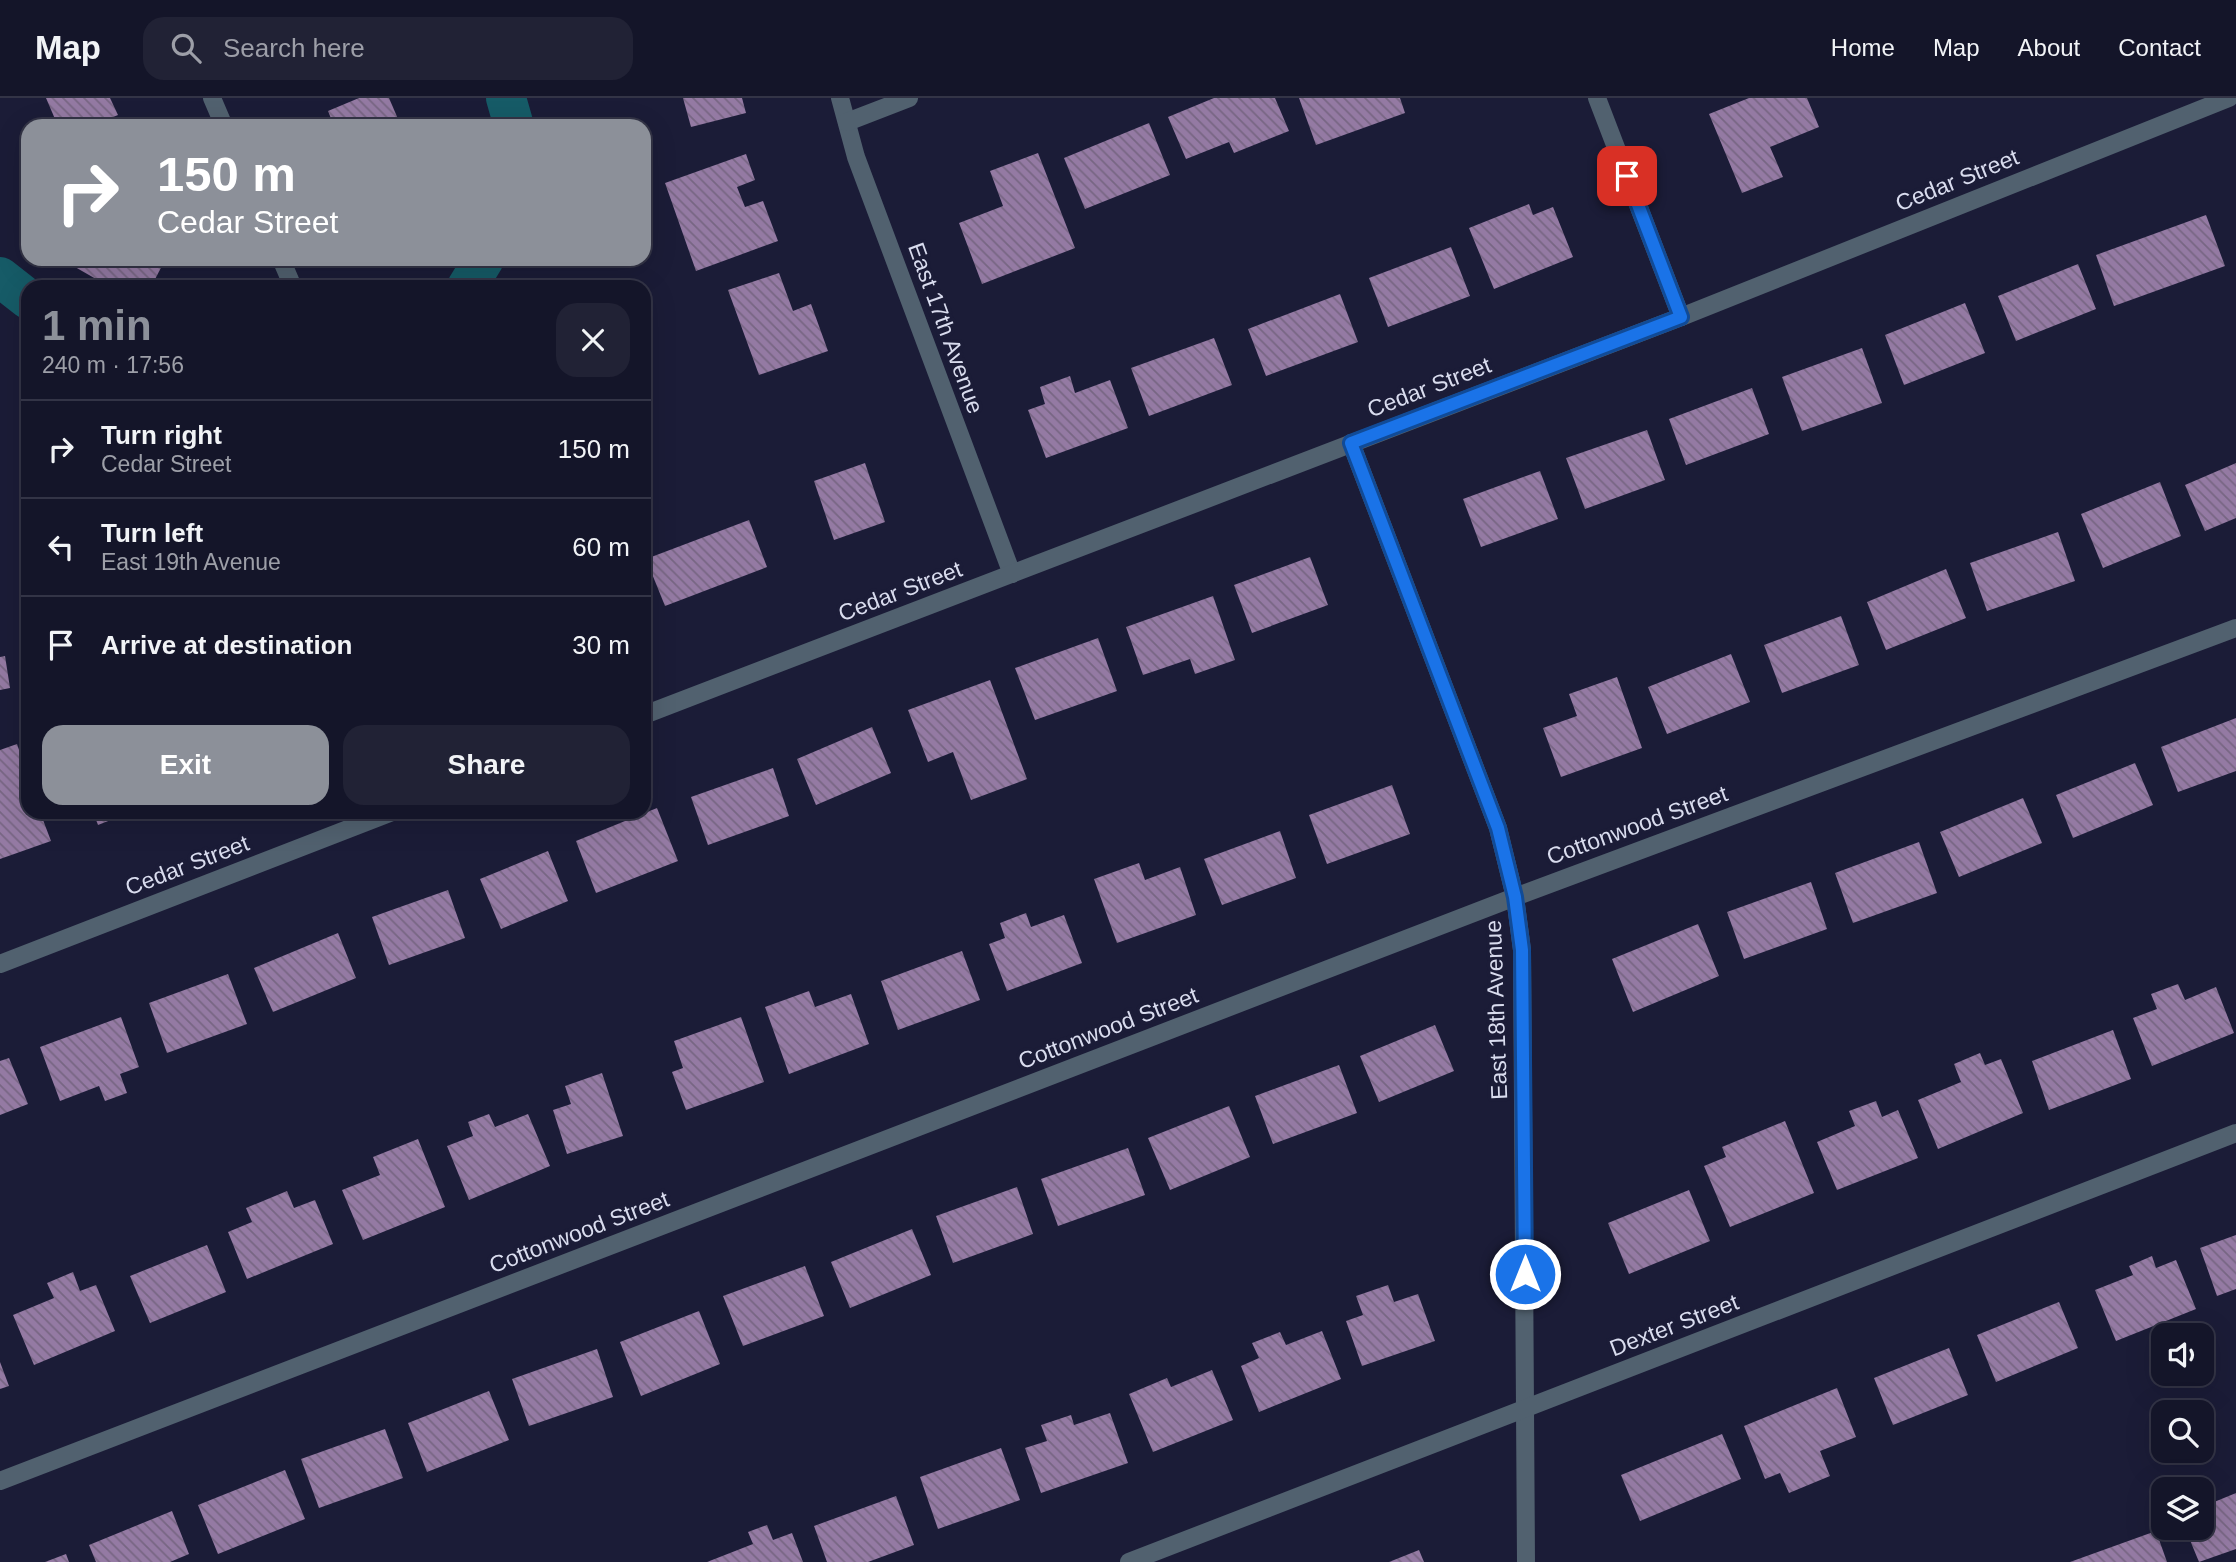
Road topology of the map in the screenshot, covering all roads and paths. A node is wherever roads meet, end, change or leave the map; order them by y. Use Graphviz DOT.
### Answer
graph roads {
  1 [pos="212,98"];
  2 [pos="841,98"];
  3 [pos="909,98"];
  4 [pos="1597,98"];
  5 [pos="2229,98"];
  6 [pos="221,119"];
  7 [pos="847,122"];
  8 [pos="1681,317"];
  9 [pos="1351,443"];
  10 [pos="1012,574"];
  11 [pos="2236,628"];
  12 [pos="651,712"];
  13 [pos="374,819"];
  14 [pos="1515,897"];
  15 [pos="0,964"];
  16 [pos="2236,1133"];
  17 [pos="1526,1409"];
  18 [pos="0,1482"];
  19 [pos="1129,1562"];
  20 [pos="1526,1562"];
  1 -- 6 [label="street"];
  2 -- 7 [label="street, East 17th Avenue"];
  3 -- 7 [label="street"];
  4 -- 8 [label="street"];
  5 -- 8 [label="street, Cedar Street"];
  7 -- 10 [label="street, East 17th Avenue"];
  8 -- 9 [label="street, Cedar Street"];
  9 -- 10 [label="street, Cedar Street"];
  9 -- 14 [label="street, East 18th Avenue"];
  10 -- 12 [label="street, Cedar Street"];
  11 -- 14 [label="street, Cottonwood Street"];
  13 -- 15 [label="street, Cedar Street"];
  14 -- 17 [label="street, East 18th Avenue"];
  14 -- 18 [label="street, Cottonwood Street"];
  16 -- 17 [label="street, Dexter Street"];
  17 -- 19 [label="street, Dexter Street"];
  17 -- 20 [label="street, East 18th Avenue"];
}
